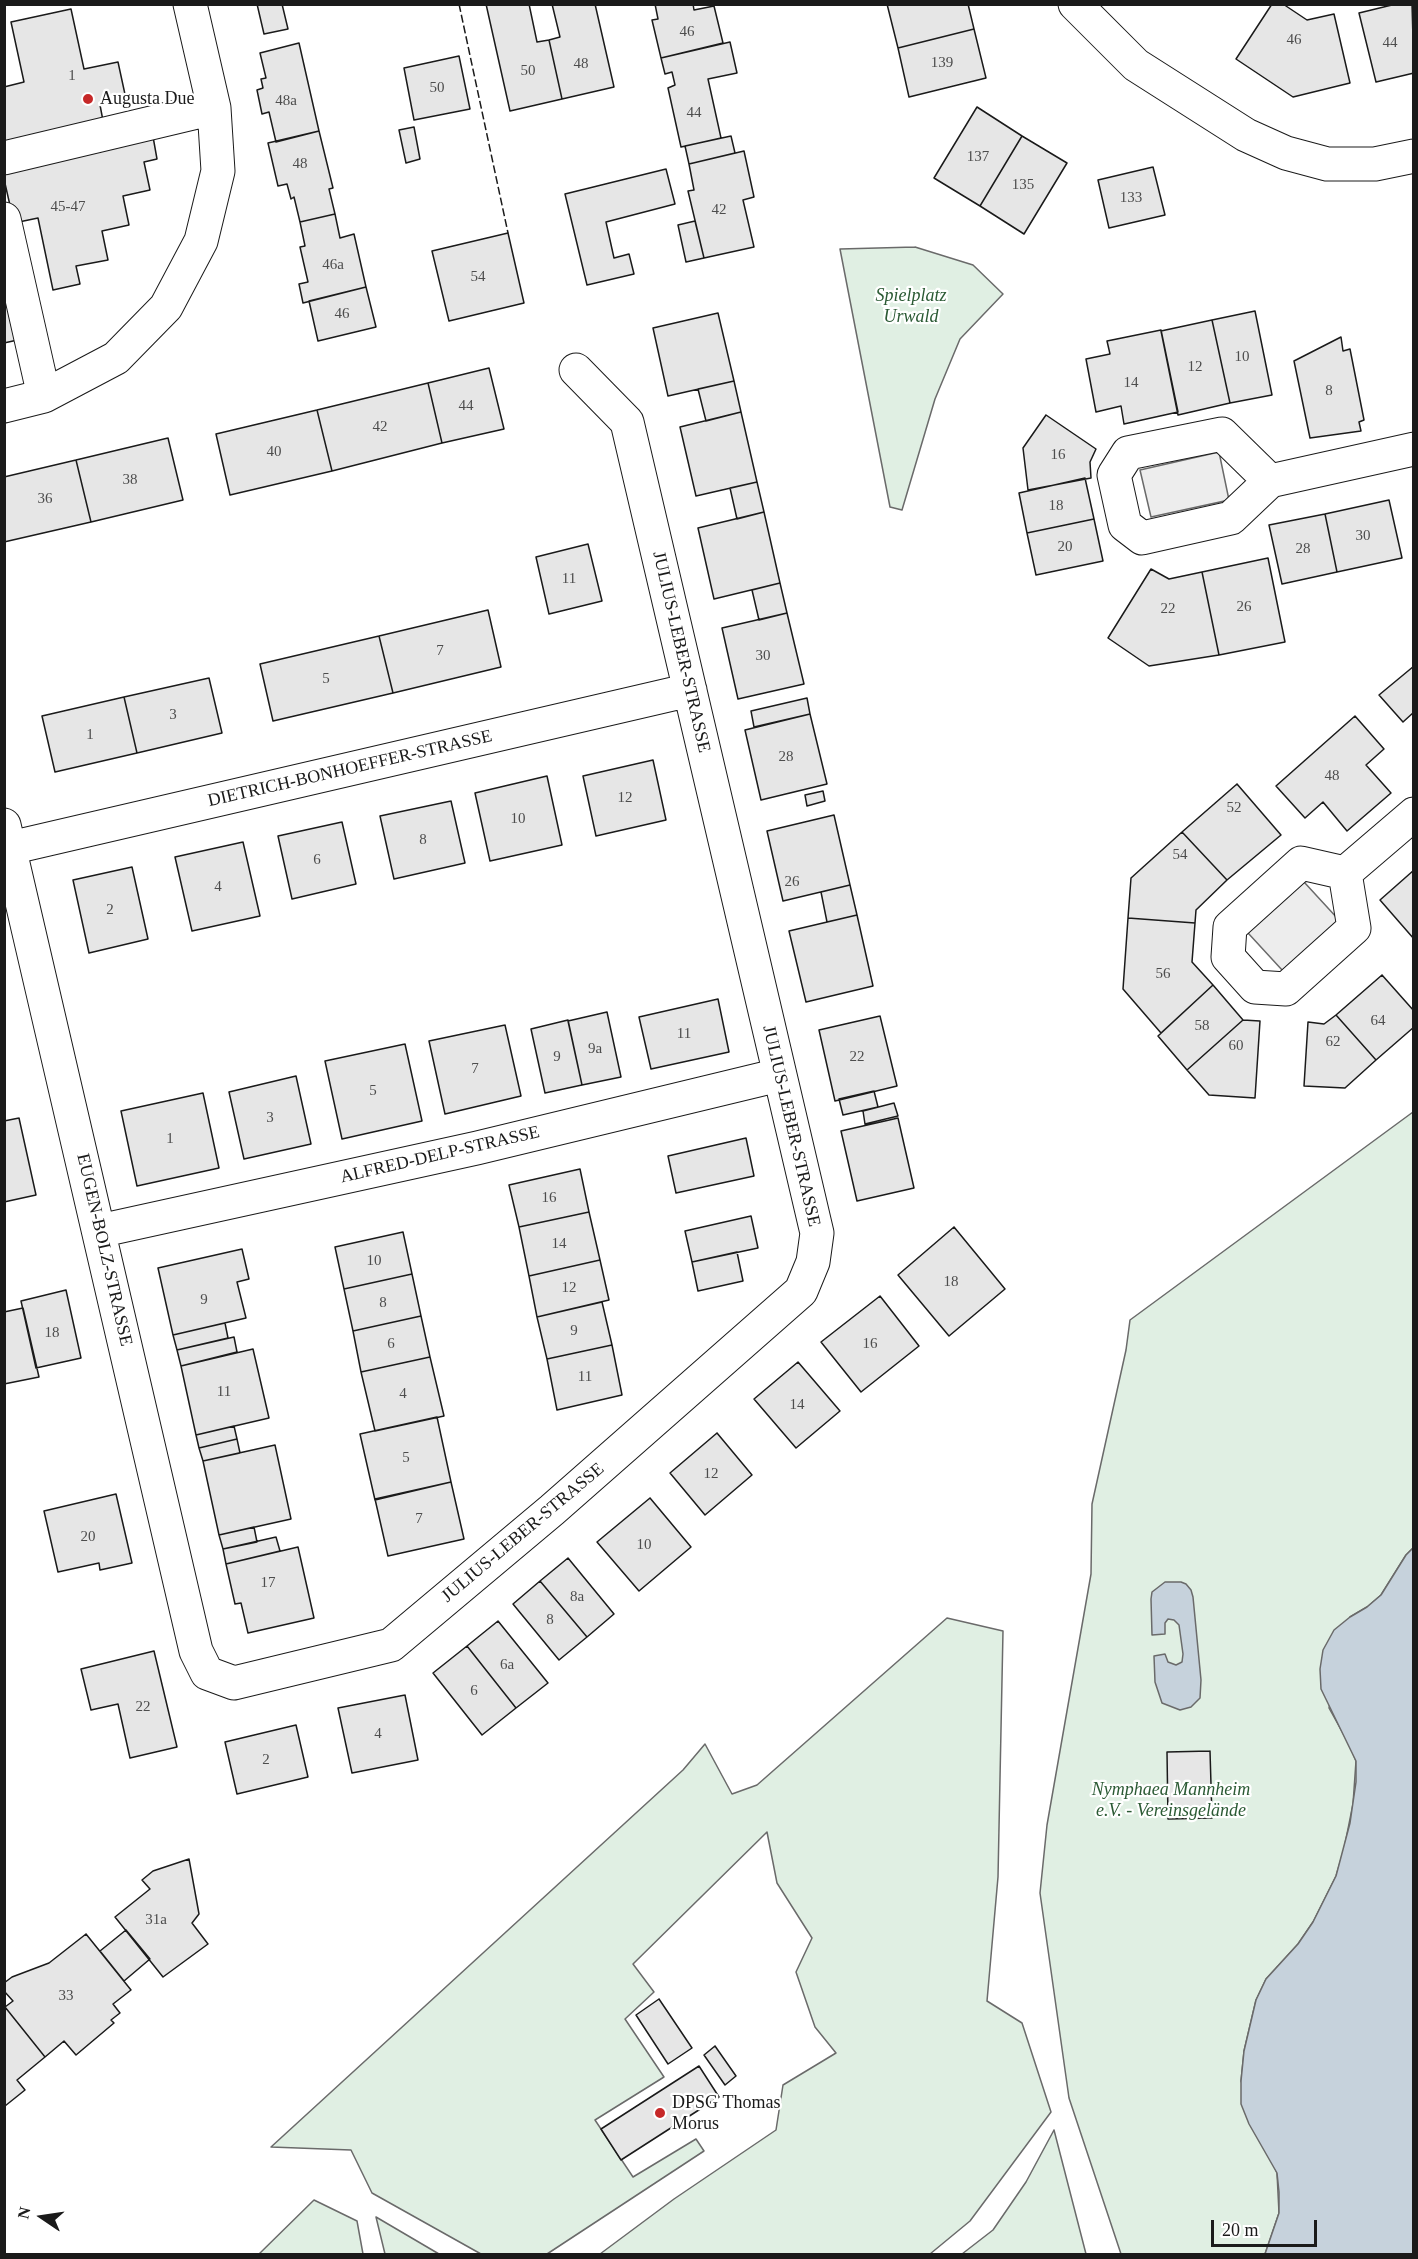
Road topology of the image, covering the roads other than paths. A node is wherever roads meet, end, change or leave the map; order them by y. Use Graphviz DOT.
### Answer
graph roads {
  1 [pos="190,4"];
  2 [pos="1075,4"];
  3 [pos="214,108"];
  4 [pos="1413,156"];
  5 [pos="4,158"];
  6 [pos="4,219"];
  7 [pos="576,370"];
  8 [pos="44,396"];
  9 [pos="4,406"];
  10 [pos="1413,449"];
  11 [pos="1270,481"];
  12 [pos="690,690"];
  13 [pos="1413,814"];
  14 [pos="7,837"];
  15 [pos="1345,873"];
  16 [pos="779,1075"];
  17 [pos="99,1231"];
  18 [pos="207,1673"];
  1 -- 3 [label="street"];
  2 -- 4 [label="street"];
  3 -- 5 [label="street"];
  3 -- 8 [label="street"];
  6 -- 8 [label="street"];
  7 -- 12 [label="street, JULIUS-LEBER-STRASSE"];
  8 -- 9 [label="street"];
  10 -- 11 [label="street"];
  12 -- 14 [label="street, DIETRICH-BONHOEFFER-STRASSE"];
  12 -- 16 [label="street, JULIUS-LEBER-STRASSE"];
  13 -- 15 [label="street"];
  14 -- 17 [label="street, EUGEN-BOLZ-STRASSE"];
  16 -- 17 [label="street, ALFRED-DELP-STRASSE"];
  16 -- 18 [label="street, JULIUS-LEBER-STRASSE"];
  17 -- 18 [label="street, EUGEN-BOLZ-STRASSE"];
}
